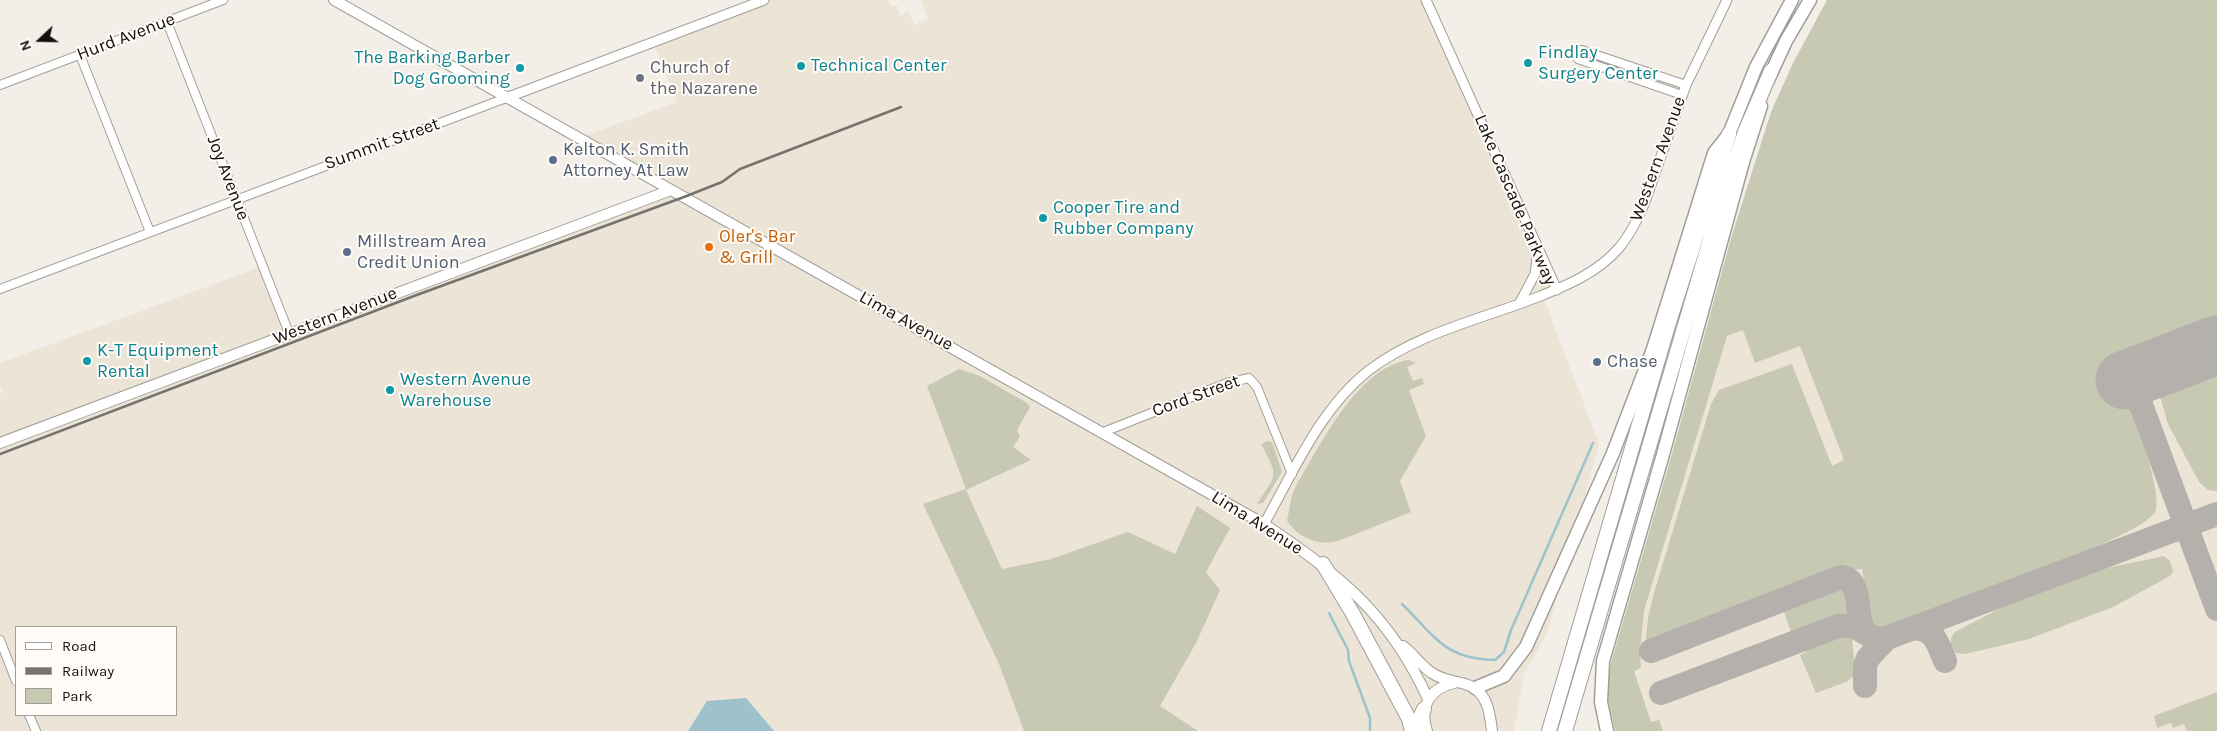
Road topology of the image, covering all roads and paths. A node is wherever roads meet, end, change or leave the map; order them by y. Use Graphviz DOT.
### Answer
graph roads {
  1 [pos="223,0"];
  2 [pos="334,0"];
  3 [pos="764,0"];
  4 [pos="1426,0"];
  5 [pos="1727,0"];
  6 [pos="1792,0"];
  7 [pos="1810,0"];
  8 [pos="167,22"];
  9 [pos="1582,50"];
  10 [pos="80,55"];
  11 [pos="1578,59"];
  12 [pos="1771,71"];
  13 [pos="0,85"];
  14 [pos="1686,85"];
  15 [pos="1682,95"];
  16 [pos="506,98"];
  17 [pos="1729,134"];
  18 [pos="671,190"];
  19 [pos="236,200"];
  20 [pos="150,232"];
  21 [pos="1538,248"];
  22 [pos="0,289"];
  23 [pos="1557,290"];
  24 [pos="1519,304"];
  25 [pos="289,333"];
  26 [pos="1102,433"];
  27 [pos="0,443"];
  28 [pos="1292,474"];
  29 [pos="1264,524"];
  30 [pos="1323,564"];
  31 [pos="0,640"];
  32 [pos="1396,641"];
  33 [pos="15,678"];
  34 [pos="1454,683"];
  35 [pos="1475,688"];
  36 [pos="1426,704"];
  37 [pos="29,716"];
  38 [pos="36,731"];
  39 [pos="1413,731"];
  40 [pos="1427,731"];
  41 [pos="1492,731"];
  42 [pos="1549,731"];
  43 [pos="1565,731"];
  44 [pos="1607,731"];
  1 -- 8 [label="street, Hurd Avenue"];
  2 -- 16 [label="main road, Lima Avenue"];
  3 -- 16 [label="street, Summit Street"];
  4 -- 21 [label="street, Lake Cascade Parkway"];
  5 -- 14 [label="street, Western Avenue"];
  6 -- 17 [label="highway"];
  7 -- 12 [label="highway"];
  8 -- 10 [label="street, Hurd Avenue"];
  8 -- 19 [label="street, Joy Avenue"];
  9 -- 14 [label="street"];
  10 -- 13 [label="street, Hurd Avenue"];
  10 -- 20 [label="street"];
  11 -- 15 [label="street"];
  12 -- 43 [label="highway"];
  12 -- 44 [label="highway"];
  14 -- 15 [label="street, Western Avenue"];
  15 -- 23 [label="street, Western Avenue"];
  16 -- 18 [label="main road, Lima Avenue"];
  16 -- 19 [label="street, Summit Street"];
  17 -- 35 [label="highway"];
  17 -- 42 [label="highway"];
  18 -- 25 [label="main road, Western Avenue"];
  18 -- 26 [label="main road, Lima Avenue"];
  19 -- 20 [label="street, Summit Street"];
  19 -- 25 [label="street, Joy Avenue"];
  20 -- 22 [label="street, Summit Street"];
  21 -- 23 [label="street, Lake Cascade Parkway"];
  21 -- 24 [label="street"];
  23 -- 24 [label="street, Lake Cascade Parkway"];
  24 -- 28 [label="street, Lake Cascade Parkway"];
  25 -- 27 [label="main road, Western Avenue"];
  26 -- 28 [label="street, Cord Street"];
  26 -- 29 [label="main road, Lima Avenue"];
  28 -- 29 [label="street, Lake Cascade Parkway"];
  29 -- 30 [label="main road, Lima Avenue"];
  30 -- 32 [label="main road, Lima Avenue"];
  30 -- 39 [label="highway"];
  31 -- 33 [label="street"];
  32 -- 34 [label="main road"];
  32 -- 36 [label="main road, Lima Avenue"];
  34 -- 35 [label="main road"];
  34 -- 36 [label="main road"];
  35 -- 41 [label="main road"];
  36 -- 39 [label="highway"];
  36 -- 40 [label="main road, Lima Avenue"];
  37 -- 38 [label="street"];
}
